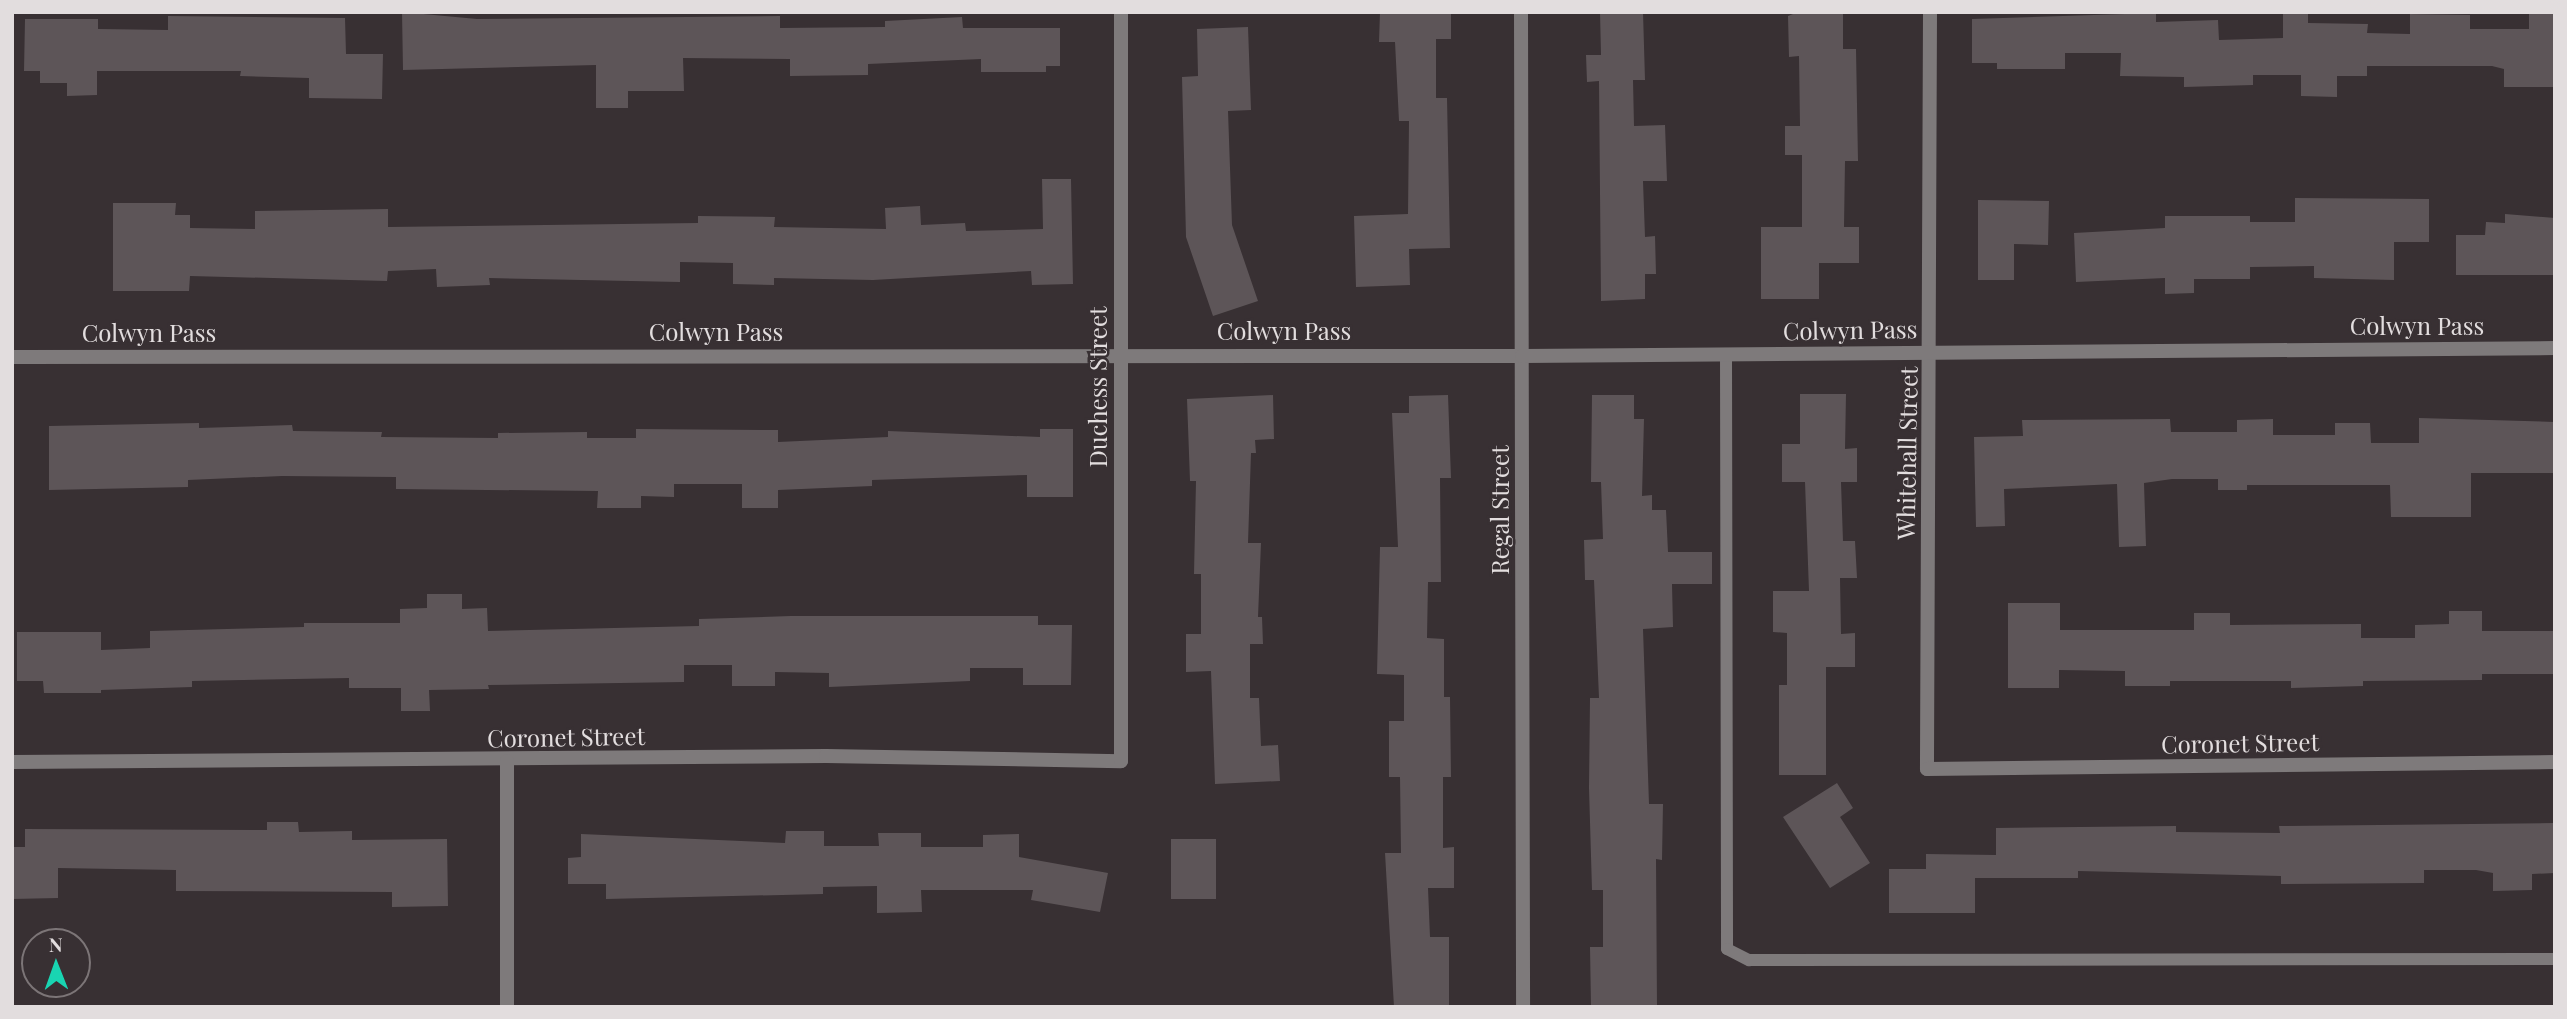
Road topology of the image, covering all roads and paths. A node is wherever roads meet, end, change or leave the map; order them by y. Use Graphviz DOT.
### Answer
graph roads {
  1 [pos="1121,12"];
  2 [pos="1521,12"];
  3 [pos="1930,12"];
  4 [pos="2555,348"];
  5 [pos="1931,352"];
  6 [pos="1120,353"];
  7 [pos="1726,354"];
  8 [pos="1522,356"];
  9 [pos="12,357"];
  10 [pos="507,761"];
  11 [pos="1121,761"];
  12 [pos="12,762"];
  13 [pos="2555,762"];
  14 [pos="1927,769"];
  15 [pos="2555,959"];
  16 [pos="507,1007"];
  17 [pos="1523,1007"];
  1 -- 6 [label="street, Duchess Street"];
  2 -- 8 [label="street, Regal Street"];
  3 -- 5 [label="street, Whitehall Street"];
  4 -- 5 [label="street, Colwyn Pass"];
  5 -- 7 [label="street, Colwyn Pass"];
  5 -- 14 [label="street, Whitehall Street"];
  6 -- 8 [label="street, Colwyn Pass"];
  6 -- 9 [label="street, Colwyn Pass"];
  6 -- 11 [label="street, Duchess Street"];
  7 -- 8 [label="street, Colwyn Pass"];
  7 -- 15 [label="lane"];
  8 -- 17 [label="street, Regal Street"];
  10 -- 11 [label="street, Coronet Street"];
  10 -- 12 [label="street, Coronet Street"];
  10 -- 16 [label="street"];
  13 -- 14 [label="street, Coronet Street"];
}
